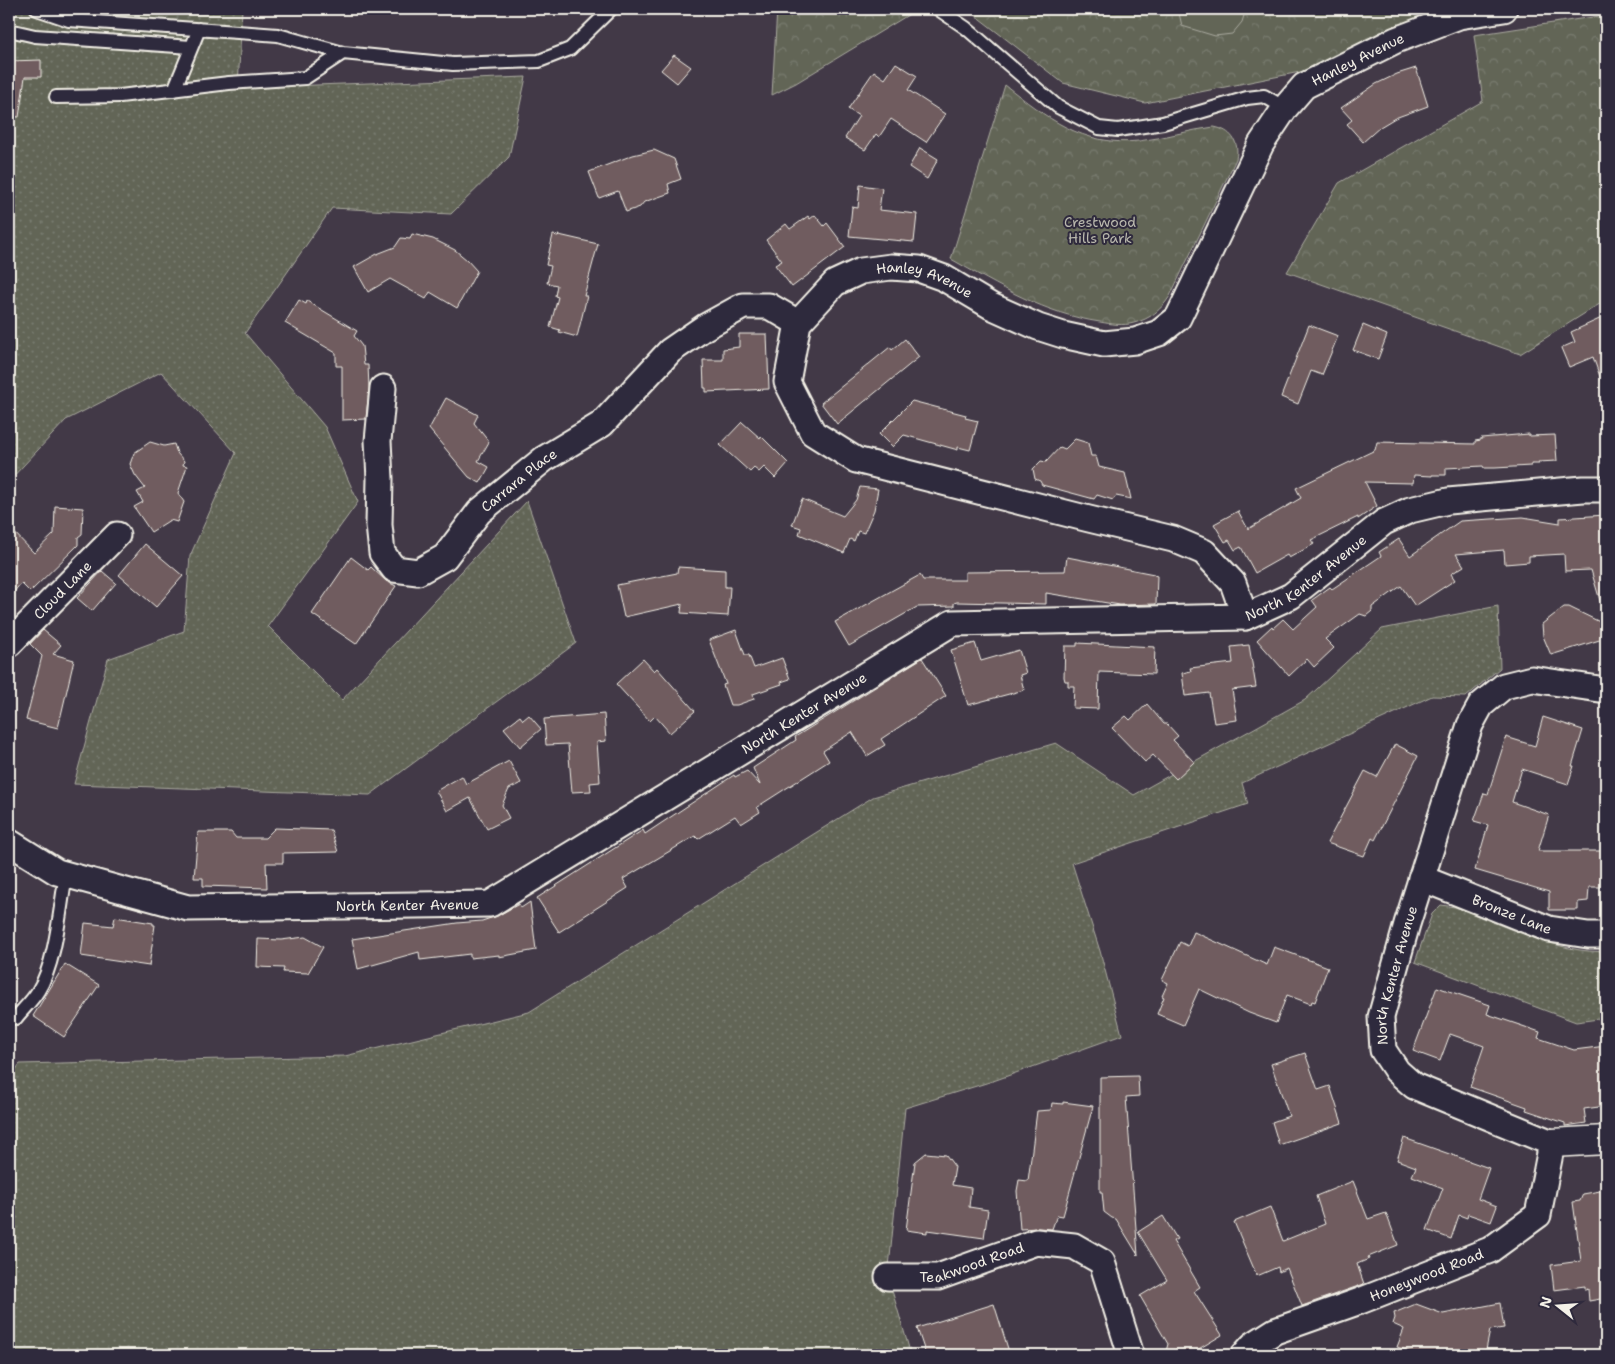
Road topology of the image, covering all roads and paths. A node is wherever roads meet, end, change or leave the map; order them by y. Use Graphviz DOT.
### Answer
graph roads {
  1 [pos="37,9"];
  2 [pos="611,9"];
  3 [pos="938,9"];
  4 [pos="1504,9"];
  5 [pos="199,29"];
  6 [pos="9,30"];
  7 [pos="191,47"];
  8 [pos="343,53"];
  9 [pos="174,90"];
  10 [pos="56,97"];
  11 [pos="1285,108"];
  12 [pos="798,323"];
  13 [pos="383,388"];
  14 [pos="1606,489"];
  15 [pos="117,534"];
  16 [pos="1245,617"];
  17 [pos="9,644"];
  18 [pos="1606,690"];
  19 [pos="9,842"];
  20 [pos="66,874"];
  21 [pos="1421,878"];
  22 [pos="1606,935"];
  23 [pos="16,1018"];
  24 [pos="1606,1140"];
  25 [pos="1552,1143"];
  26 [pos="888,1277"];
  27 [pos="1130,1355"];
  28 [pos="1244,1355"];
  1 -- 5 [label="lane"];
  2 -- 8 [label="lane"];
  3 -- 11 [label="lane"];
  4 -- 11 [label="street, Hanley Avenue"];
  5 -- 7 [label="lane"];
  5 -- 8 [label="lane"];
  6 -- 7 [label="lane"];
  7 -- 9 [label="lane"];
  8 -- 9 [label="lane"];
  9 -- 10 [label="lane"];
  11 -- 12 [label="street, Hanley Avenue"];
  12 -- 13 [label="street, Carrara Place"];
  12 -- 16 [label="street"];
  14 -- 16 [label="street, North Kenter Avenue"];
  15 -- 17 [label="street, Cloud Lane"];
  16 -- 20 [label="street, North Kenter Avenue"];
  18 -- 21 [label="street, North Kenter Avenue"];
  19 -- 20 [label="street, North Kenter Avenue"];
  20 -- 23 [label="lane"];
  21 -- 22 [label="street, Bronze Lane"];
  21 -- 25 [label="street, North Kenter Avenue"];
  24 -- 25 [label="street, North Kenter Avenue"];
  25 -- 28 [label="street, Honeywood Road"];
  26 -- 27 [label="street, Teakwood Road"];
}
